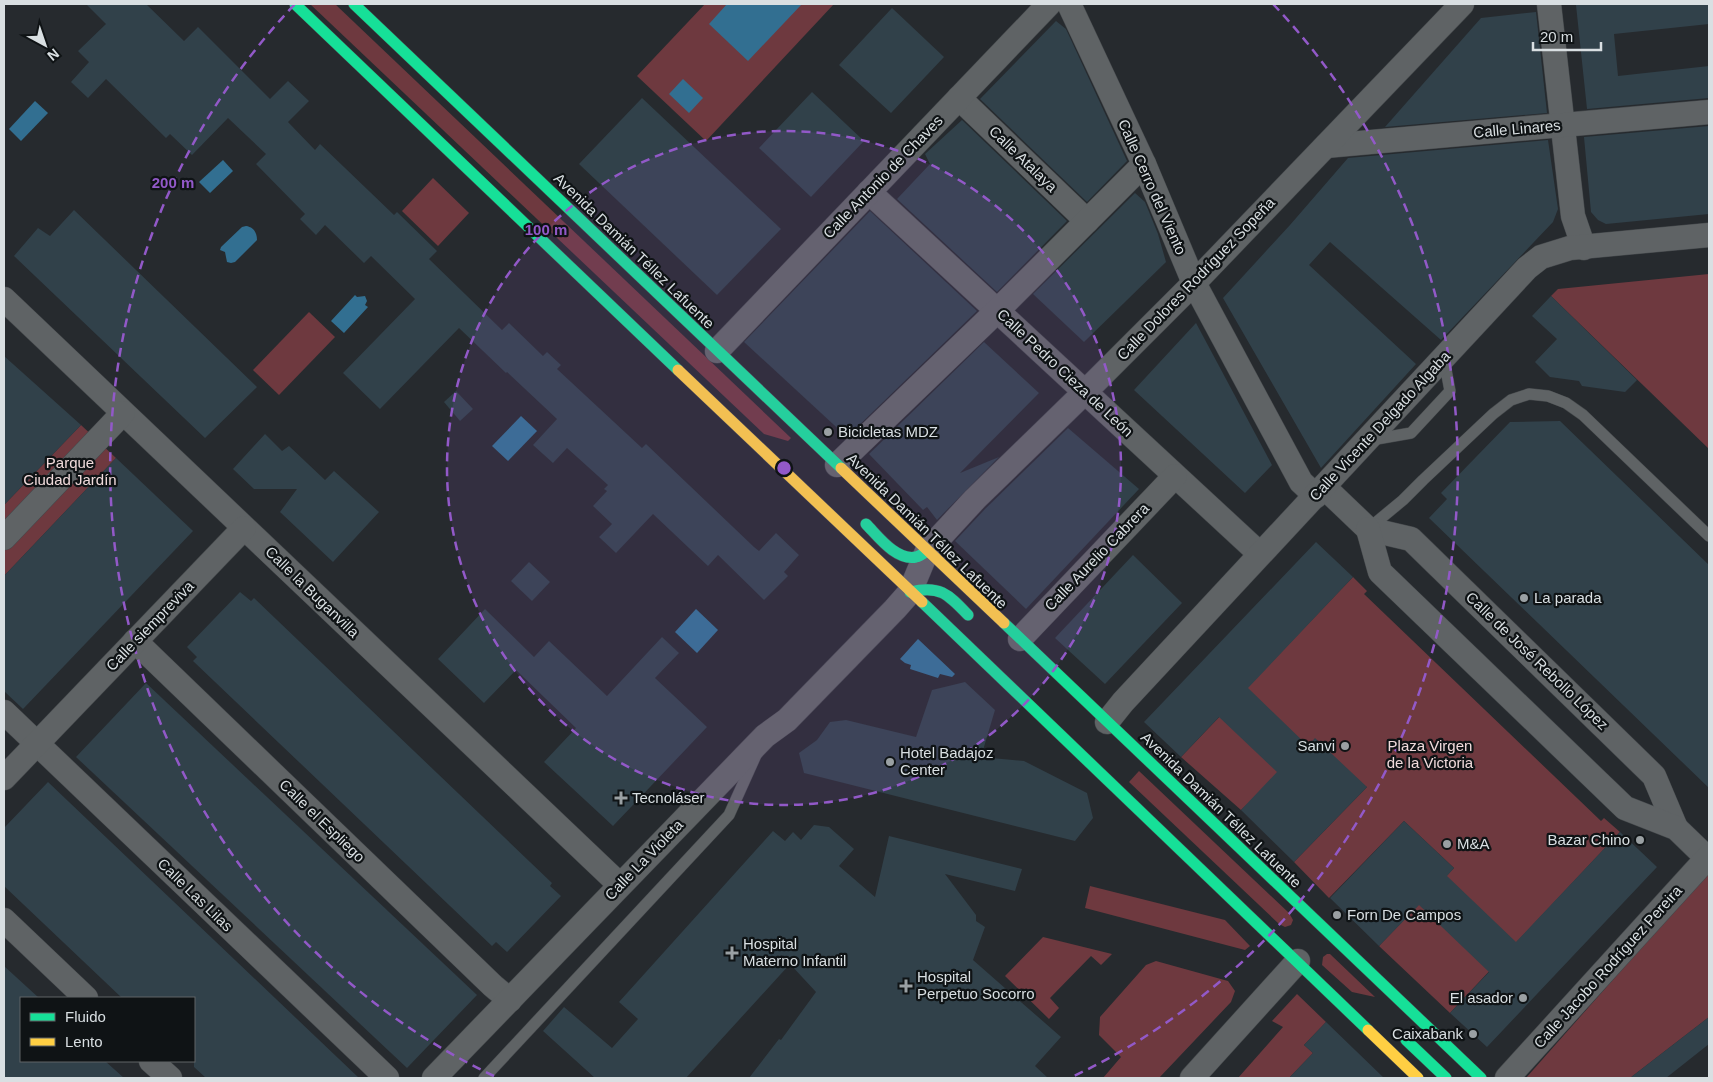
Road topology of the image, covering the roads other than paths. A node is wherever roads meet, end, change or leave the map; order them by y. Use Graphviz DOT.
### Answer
graph roads {
  1 [pos="295,4"];
  2 [pos="354,4"];
  3 [pos="1049,4"];
  4 [pos="1069,4"];
  5 [pos="1462,4"];
  6 [pos="1549,4"];
  7 [pos="959,98"];
  8 [pos="1709,112"];
  9 [pos="1563,126"];
  10 [pos="1326,146"];
  11 [pos="1144,164"];
  12 [pos="869,192"];
  13 [pos="1087,221"];
  14 [pos="1709,235"];
  15 [pos="1584,248"];
  16 [pos="1194,283"];
  17 [pos="4,301"];
  18 [pos="997,311"];
  19 [pos="717,351"];
  20 [pos="1085,392"];
  21 [pos="123,413"];
  22 [pos="750,440"];
  23 [pos="771,444"];
  24 [pos="837,465"];
  25 [pos="1175,476"];
  26 [pos="1320,491"];
  27 [pos="859,518"];
  28 [pos="244,528"];
  29 [pos="1368,529"];
  30 [pos="1394,535"];
  31 [pos="1709,536"];
  32 [pos="4,538"];
  33 [pos="927,551"];
  34 [pos="1374,553"];
  35 [pos="1260,554"];
  36 [pos="910,592"];
  37 [pos="978,624"];
  38 [pos="1020,639"];
  39 [pos="135,641"];
  40 [pos="1075,708"];
  41 [pos="4,712"];
  42 [pos="1100,720"];
  43 [pos="765,736"];
  44 [pos="37,744"];
  45 [pos="1098,754"];
  46 [pos="1098,772"];
  47 [pos="4,778"];
  48 [pos="1660,791"];
  49 [pos="1636,812"];
  50 [pos="1676,828"];
  51 [pos="1708,857"];
  52 [pos="620,885"];
  53 [pos="1306,912"];
  54 [pos="4,920"];
  55 [pos="1306,930"];
  56 [pos="1301,955"];
  57 [pos="85,997"];
  58 [pos="510,1000"];
  59 [pos="1342,1004"];
  60 [pos="1362,1006"];
  61 [pos="1398,1032"];
  62 [pos="153,1062"];
  63 [pos="170,1078"];
  64 [pos="387,1078"];
  65 [pos="434,1078"];
  66 [pos="484,1078"];
  67 [pos="1192,1078"];
  68 [pos="1418,1078"];
  69 [pos="1446,1078"];
  70 [pos="1482,1078"];
  71 [pos="1507,1078"];
  1 -- 22 [label="street"];
  2 -- 19 [label="street, Avenida Damián Téllez Lafuente"];
  3 -- 7 [label="street, Calle Antonio de Chaves"];
  4 -- 11 [label="street, Calle Cerro del Viento"];
  5 -- 10 [label="street, Calle Dolores Rodríguez Sopeña"];
  6 -- 9 [label="street"];
  7 -- 12 [label="street, Calle Antonio de Chaves"];
  7 -- 13 [label="street, Calle Atalaya"];
  8 -- 9 [label="street, Calle Linares"];
  9 -- 10 [label="street, Calle Linares"];
  9 -- 15 [label="street"];
  10 -- 16 [label="street, Calle Dolores Rodríguez Sopeña"];
  11 -- 13 [label="street"];
  11 -- 16 [label="street, Calle Cerro del Viento"];
  12 -- 18 [label="street, Calle Pedro Cieza de León"];
  12 -- 19 [label="street, Calle Antonio de Chaves"];
  13 -- 18 [label="street"];
  14 -- 15 [label="street, Calle Vicente Delgado Algaba"];
  15 -- 26 [label="street, Calle Vicente Delgado Algaba"];
  16 -- 20 [label="street, Calle Dolores Rodríguez Sopeña"];
  16 -- 26 [label="street, Calle Cerro del Viento"];
  17 -- 21 [label="street, Calle la Buganvilla"];
  18 -- 20 [label="street, Calle Pedro Cieza de León"];
  18 -- 24 [label="street"];
  19 -- 24 [label="street, Avenida Damián Téllez Lafuente"];
  20 -- 25 [label="street, Calle Pedro Cieza de León"];
  20 -- 33 [label="street, Calle Dolores Rodríguez Sopeña"];
  21 -- 28 [label="street, Calle la Buganvilla"];
  21 -- 32 [label="street"];
  22 -- 23 [label="street"];
  22 -- 36 [label="street"];
  24 -- 33 [label="street, Avenida Damián Téllez Lafuente"];
  25 -- 35 [label="street, Calle Pedro Cieza de León"];
  25 -- 38 [label="street, Calle Aurelio Cabrera"];
  26 -- 29 [label="street"];
  26 -- 35 [label="street, Calle Vicente Delgado Algaba"];
  27 -- 33 [label="street"];
  28 -- 39 [label="street, Calle siempreviva"];
  28 -- 52 [label="street, Calle la Buganvilla"];
  29 -- 30 [label="street, Calle de José Rebollo López"];
  29 -- 31 [label="lane"];
  29 -- 34 [label="street, Calle de José Rebollo López"];
  30 -- 34 [label="street"];
  30 -- 48 [label="street, Calle de José Rebollo López"];
  33 -- 36 [label="street, Calle La Violeta"];
  33 -- 38 [label="street, Avenida Damián Téllez Lafuente"];
  34 -- 49 [label="street, Calle de José Rebollo López"];
  35 -- 42 [label="street, Calle Vicente Delgado Algaba"];
  36 -- 37 [label="street"];
  36 -- 43 [label="street, Calle La Violeta"];
  36 -- 46 [label="street"];
  38 -- 42 [label="street, Avenida Damián Téllez Lafuente"];
  39 -- 44 [label="street, Calle siempreviva"];
  39 -- 58 [label="street, Calle el Espliego"];
  40 -- 42 [label="street"];
  41 -- 44 [label="street, Calle Las Lilas"];
  42 -- 53 [label="street, Avenida Damián Téllez Lafuente"];
  43 -- 52 [label="street, Calle La Violeta"];
  43 -- 66 [label="lane"];
  44 -- 47 [label="street, Calle siempreviva"];
  44 -- 64 [label="street, Calle Las Lilas"];
  45 -- 46 [label="street"];
  46 -- 56 [label="street"];
  48 -- 49 [label="street"];
  48 -- 50 [label="street, Calle de José Rebollo López"];
  49 -- 50 [label="street, Calle de José Rebollo López"];
  50 -- 51 [label="street, Calle de José Rebollo López"];
  51 -- 71 [label="street, Calle Jacobo Rodríguez Pereira"];
  52 -- 58 [label="street, Calle La Violeta"];
  53 -- 55 [label="street"];
  53 -- 70 [label="street, Avenida Damián Téllez Lafuente"];
  54 -- 57 [label="street"];
  56 -- 59 [label="street"];
  56 -- 67 [label="street"];
  58 -- 65 [label="street, Calle La Violeta"];
  59 -- 60 [label="street"];
  59 -- 68 [label="street"];
  61 -- 69 [label="street"];
  62 -- 63 [label="street"];
}
